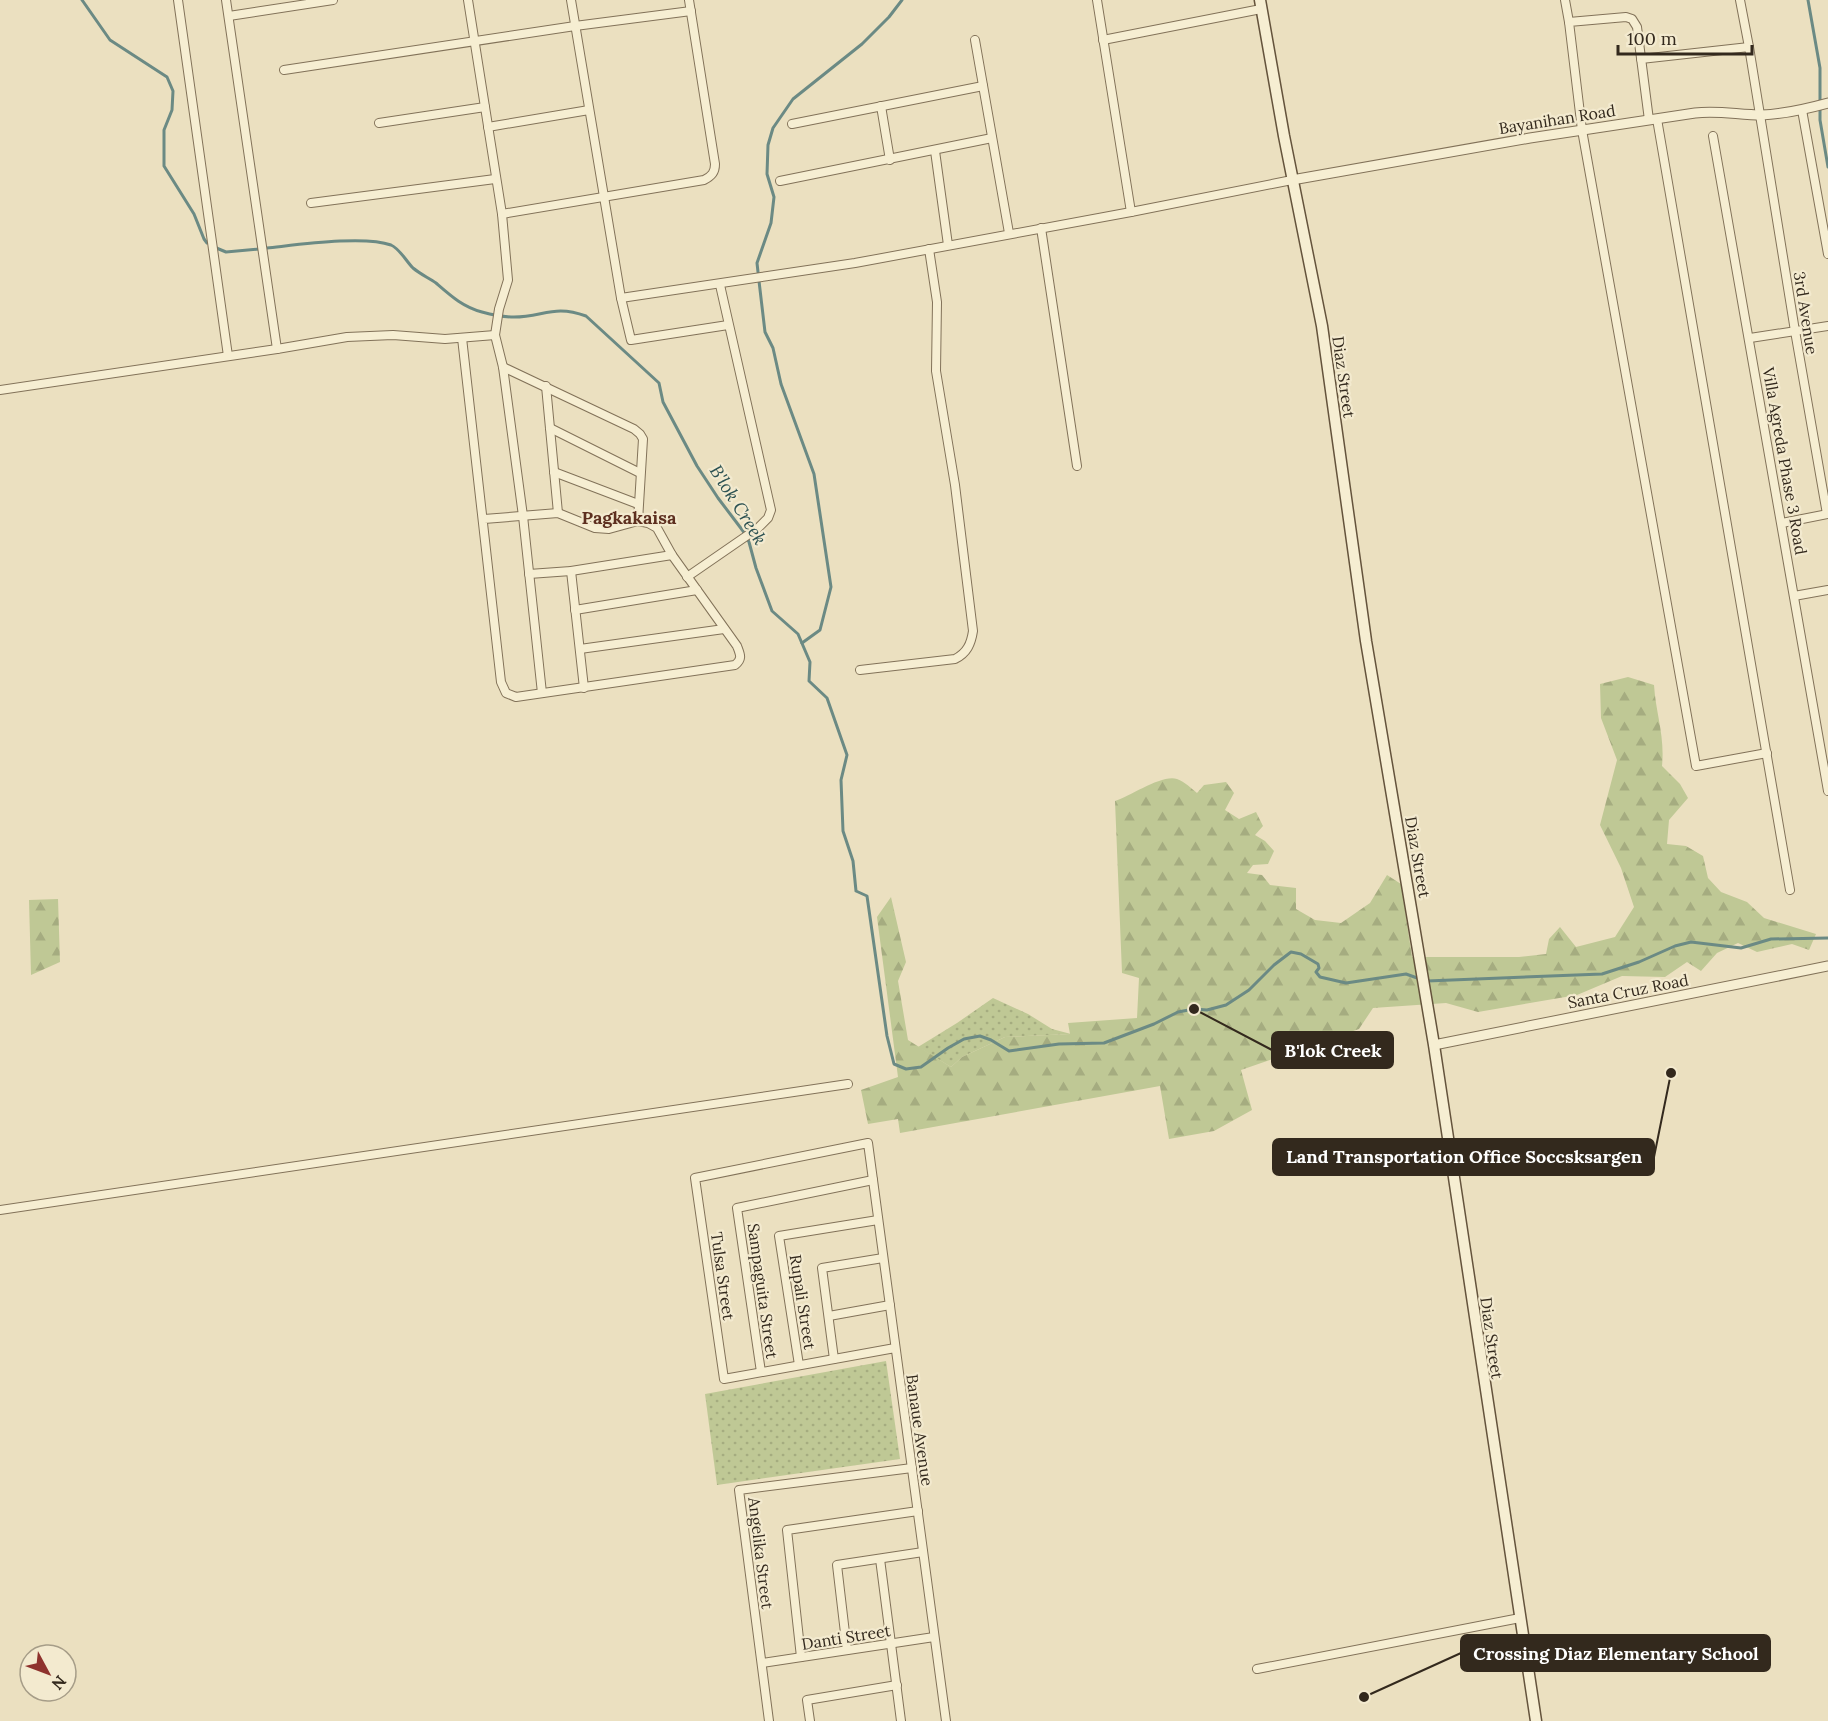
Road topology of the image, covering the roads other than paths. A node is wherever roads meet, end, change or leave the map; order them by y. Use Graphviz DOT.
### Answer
graph roads {
  1 [pos="178,0"];
  2 [pos="226,0"];
  3 [pos="333,0"];
  4 [pos="468,0"];
  5 [pos="571,0"];
  6 [pos="689,0"];
  7 [pos="1096,0"];
  8 [pos="1565,0"];
  9 [pos="1740,0"];
  10 [pos="1260,5"];
  11 [pos="691,11"];
  12 [pos="229,16"];
  13 [pos="1569,22"];
  14 [pos="575,26"];
  15 [pos="975,40"];
  16 [pos="1103,40"];
  17 [pos="475,42"];
  18 [pos="1749,47"];
  19 [pos="1641,58"];
  20 [pos="284,70"];
  21 [pos="983,86"];
  22 [pos="1828,104"];
  23 [pos="881,106"];
  24 [pos="485,107"];
  25 [pos="1803,110"];
  26 [pos="590,111"];
  27 [pos="1761,115"];
  28 [pos="1653,119"];
  29 [pos="379,123"];
  30 [pos="792,124"];
  31 [pos="488,127"];
  32 [pos="1582,130"];
  33 [pos="1713,136"];
  34 [pos="992,138"];
  35 [pos="935,151"];
  36 [pos="890,160"];
  37 [pos="495,179"];
  38 [pos="1292,180"];
  39 [pos="780,181"];
  40 [pos="605,198"];
  41 [pos="311,203"];
  42 [pos="1131,212"];
  43 [pos="502,214"];
  44 [pos="1041,228"];
  45 [pos="1009,233"];
  46 [pos="948,245"];
  47 [pos="929,249"];
  48 [pos="1828,254"];
  49 [pos="720,285"];
  50 [pos="621,298"];
  51 [pos="728,325"];
  52 [pos="1828,326"];
  53 [pos="1795,331"];
  54 [pos="495,335"];
  55 [pos="462,338"];
  56 [pos="1750,338"];
  57 [pos="277,349"];
  58 [pos="228,356"];
  59 [pos="502,367"];
  60 [pos="546,386"];
  61 [pos="0,390"];
  62 [pos="550,428"];
  63 [pos="1077,466"];
  64 [pos="554,472"];
  65 [pos="640,473"];
  66 [pos="638,504"];
  67 [pos="558,513"];
  68 [pos="1828,514"];
  69 [pos="523,516"];
  70 [pos="484,519"];
  71 [pos="638,521"];
  72 [pos="1782,523"];
  73 [pos="672,555"];
  74 [pos="571,571"];
  75 [pos="529,574"];
  76 [pos="687,577"];
  77 [pos="697,590"];
  78 [pos="1828,590"];
  79 [pos="1794,596"];
  80 [pos="575,610"];
  81 [pos="724,629"];
  82 [pos="580,649"];
  83 [pos="860,670"];
  84 [pos="584,688"];
  85 [pos="542,693"];
  86 [pos="1767,753"];
  87 [pos="1828,791"];
  88 [pos="1790,890"];
  89 [pos="1828,966"];
  90 [pos="1434,1045"];
  91 [pos="848,1084"];
  92 [pos="868,1143"];
  93 [pos="873,1180"];
  94 [pos="0,1210"];
  95 [pos="878,1220"];
  96 [pos="883,1258"];
  97 [pos="890,1305"];
  98 [pos="829,1316"];
  99 [pos="895,1348"];
  100 [pos="834,1359"];
  101 [pos="800,1365"];
  102 [pos="761,1372"];
  103 [pos="912,1468"];
  104 [pos="918,1511"];
  105 [pos="923,1552"];
  106 [pos="880,1559"];
  107 [pos="1520,1618"];
  108 [pos="934,1637"];
  109 [pos="891,1643"];
  110 [pos="847,1650"];
  111 [pos="801,1657"];
  112 [pos="762,1663"];
  113 [pos="1257,1669"];
  114 [pos="897,1685"];
  115 [pos="769,1721"];
  116 [pos="810,1721"];
  117 [pos="901,1721"];
  118 [pos="946,1721"];
  119 [pos="1536,1721"];
  1 -- 58 [label="street"];
  2 -- 12 [label="street"];
  3 -- 12 [label="street"];
  4 -- 17 [label="street"];
  5 -- 14 [label="street"];
  6 -- 11 [label="street"];
  7 -- 16 [label="street"];
  8 -- 13 [label="street"];
  9 -- 18 [label="street, 3rd Avenue"];
  10 -- 16 [label="street"];
  10 -- 38 [label="main road, Diaz Street"];
  11 -- 14 [label="street"];
  11 -- 40 [label="street"];
  12 -- 57 [label="street"];
  13 -- 19 [label="street"];
  13 -- 32 [label="street"];
  14 -- 17 [label="street"];
  14 -- 26 [label="street"];
  15 -- 21 [label="street"];
  16 -- 42 [label="street"];
  17 -- 20 [label="street"];
  17 -- 24 [label="street"];
  18 -- 19 [label="street"];
  18 -- 27 [label="street, 3rd Avenue"];
  19 -- 28 [label="street"];
  21 -- 23 [label="street"];
  21 -- 34 [label="street"];
  22 -- 25 [label="street, Bayanihan Road"];
  23 -- 30 [label="street"];
  23 -- 36 [label="street"];
  24 -- 29 [label="street"];
  24 -- 31 [label="street"];
  25 -- 27 [label="street, Bayanihan Road"];
  25 -- 48 [label="street"];
  26 -- 31 [label="street"];
  26 -- 40 [label="street"];
  27 -- 28 [label="street, Bayanihan Road"];
  27 -- 53 [label="street, 3rd Avenue"];
  28 -- 32 [label="street, Bayanihan Road"];
  28 -- 86 [label="street"];
  31 -- 37 [label="street"];
  32 -- 38 [label="street, Bayanihan Road"];
  32 -- 86 [label="street"];
  33 -- 56 [label="street, Villa Agreda Phase 3 Road"];
  34 -- 35 [label="street"];
  34 -- 45 [label="street"];
  35 -- 36 [label="street"];
  35 -- 46 [label="street"];
  36 -- 39 [label="street"];
  37 -- 41 [label="street"];
  37 -- 43 [label="street"];
  38 -- 42 [label="street"];
  38 -- 90 [label="main road, Diaz Street"];
  40 -- 43 [label="street"];
  40 -- 50 [label="street"];
  42 -- 44 [label="street"];
  43 -- 54 [label="street"];
  44 -- 45 [label="street"];
  44 -- 63 [label="street"];
  45 -- 46 [label="street"];
  46 -- 47 [label="street"];
  47 -- 49 [label="street"];
  47 -- 83 [label="street"];
  49 -- 50 [label="street"];
  49 -- 51 [label="street"];
  50 -- 51 [label="street"];
  51 -- 76 [label="street"];
  52 -- 53 [label="street"];
  53 -- 56 [label="street"];
  53 -- 68 [label="street, 3rd Avenue"];
  54 -- 55 [label="street"];
  54 -- 59 [label="street"];
  55 -- 57 [label="street"];
  55 -- 70 [label="street"];
  56 -- 72 [label="street, Villa Agreda Phase 3 Road"];
  57 -- 58 [label="street"];
  58 -- 61 [label="street"];
  59 -- 60 [label="street"];
  59 -- 69 [label="street"];
  60 -- 62 [label="street"];
  60 -- 65 [label="street"];
  62 -- 64 [label="street"];
  62 -- 65 [label="street"];
  64 -- 66 [label="street"];
  64 -- 67 [label="street"];
  65 -- 66 [label="street"];
  66 -- 71 [label="street"];
  67 -- 69 [label="street"];
  67 -- 71 [label="street"];
  68 -- 72 [label="street"];
  69 -- 70 [label="street"];
  69 -- 75 [label="street"];
  70 -- 85 [label="street"];
  71 -- 73 [label="street"];
  72 -- 79 [label="street, Villa Agreda Phase 3 Road"];
  73 -- 74 [label="street"];
  73 -- 76 [label="street"];
  74 -- 75 [label="street"];
  74 -- 80 [label="street"];
  75 -- 85 [label="street"];
  76 -- 77 [label="street"];
  77 -- 80 [label="street"];
  77 -- 81 [label="street"];
  78 -- 79 [label="street"];
  79 -- 87 [label="street, Villa Agreda Phase 3 Road"];
  80 -- 82 [label="street"];
  81 -- 82 [label="street"];
  81 -- 84 [label="street"];
  82 -- 84 [label="street"];
  84 -- 85 [label="street"];
  86 -- 88 [label="street"];
  89 -- 90 [label="street, Santa Cruz Road"];
  90 -- 107 [label="main road, Diaz Street"];
  91 -- 94 [label="street"];
  92 -- 93 [label="street, Banaue Avenue"];
  92 -- 102 [label="street, Tulsa Street"];
  93 -- 95 [label="street, Banaue Avenue"];
  93 -- 102 [label="street, Sampaguita Street"];
  95 -- 96 [label="street, Banaue Avenue"];
  95 -- 101 [label="street, Rupali Street"];
  96 -- 97 [label="street, Banaue Avenue"];
  96 -- 98 [label="street"];
  97 -- 98 [label="street"];
  97 -- 99 [label="street, Banaue Avenue"];
  98 -- 100 [label="street"];
  99 -- 100 [label="street, Tulsa Street"];
  99 -- 103 [label="street, Banaue Avenue"];
  100 -- 101 [label="street, Tulsa Street"];
  101 -- 102 [label="street, Tulsa Street"];
  103 -- 104 [label="street, Banaue Avenue"];
  103 -- 112 [label="street, Angelika Street"];
  104 -- 105 [label="street, Banaue Avenue"];
  104 -- 111 [label="street"];
  105 -- 106 [label="street"];
  105 -- 108 [label="street, Banaue Avenue"];
  106 -- 109 [label="street"];
  106 -- 110 [label="street"];
  107 -- 113 [label="street"];
  107 -- 119 [label="main road, Diaz Street"];
  108 -- 109 [label="street, Danti Street"];
  108 -- 118 [label="street, Banaue Avenue"];
  109 -- 110 [label="street, Danti Street"];
  109 -- 114 [label="street"];
  110 -- 111 [label="street, Danti Street"];
  111 -- 112 [label="street, Danti Street"];
  112 -- 115 [label="street, Angelika Street"];
  114 -- 116 [label="street"];
  114 -- 117 [label="street"];
}
